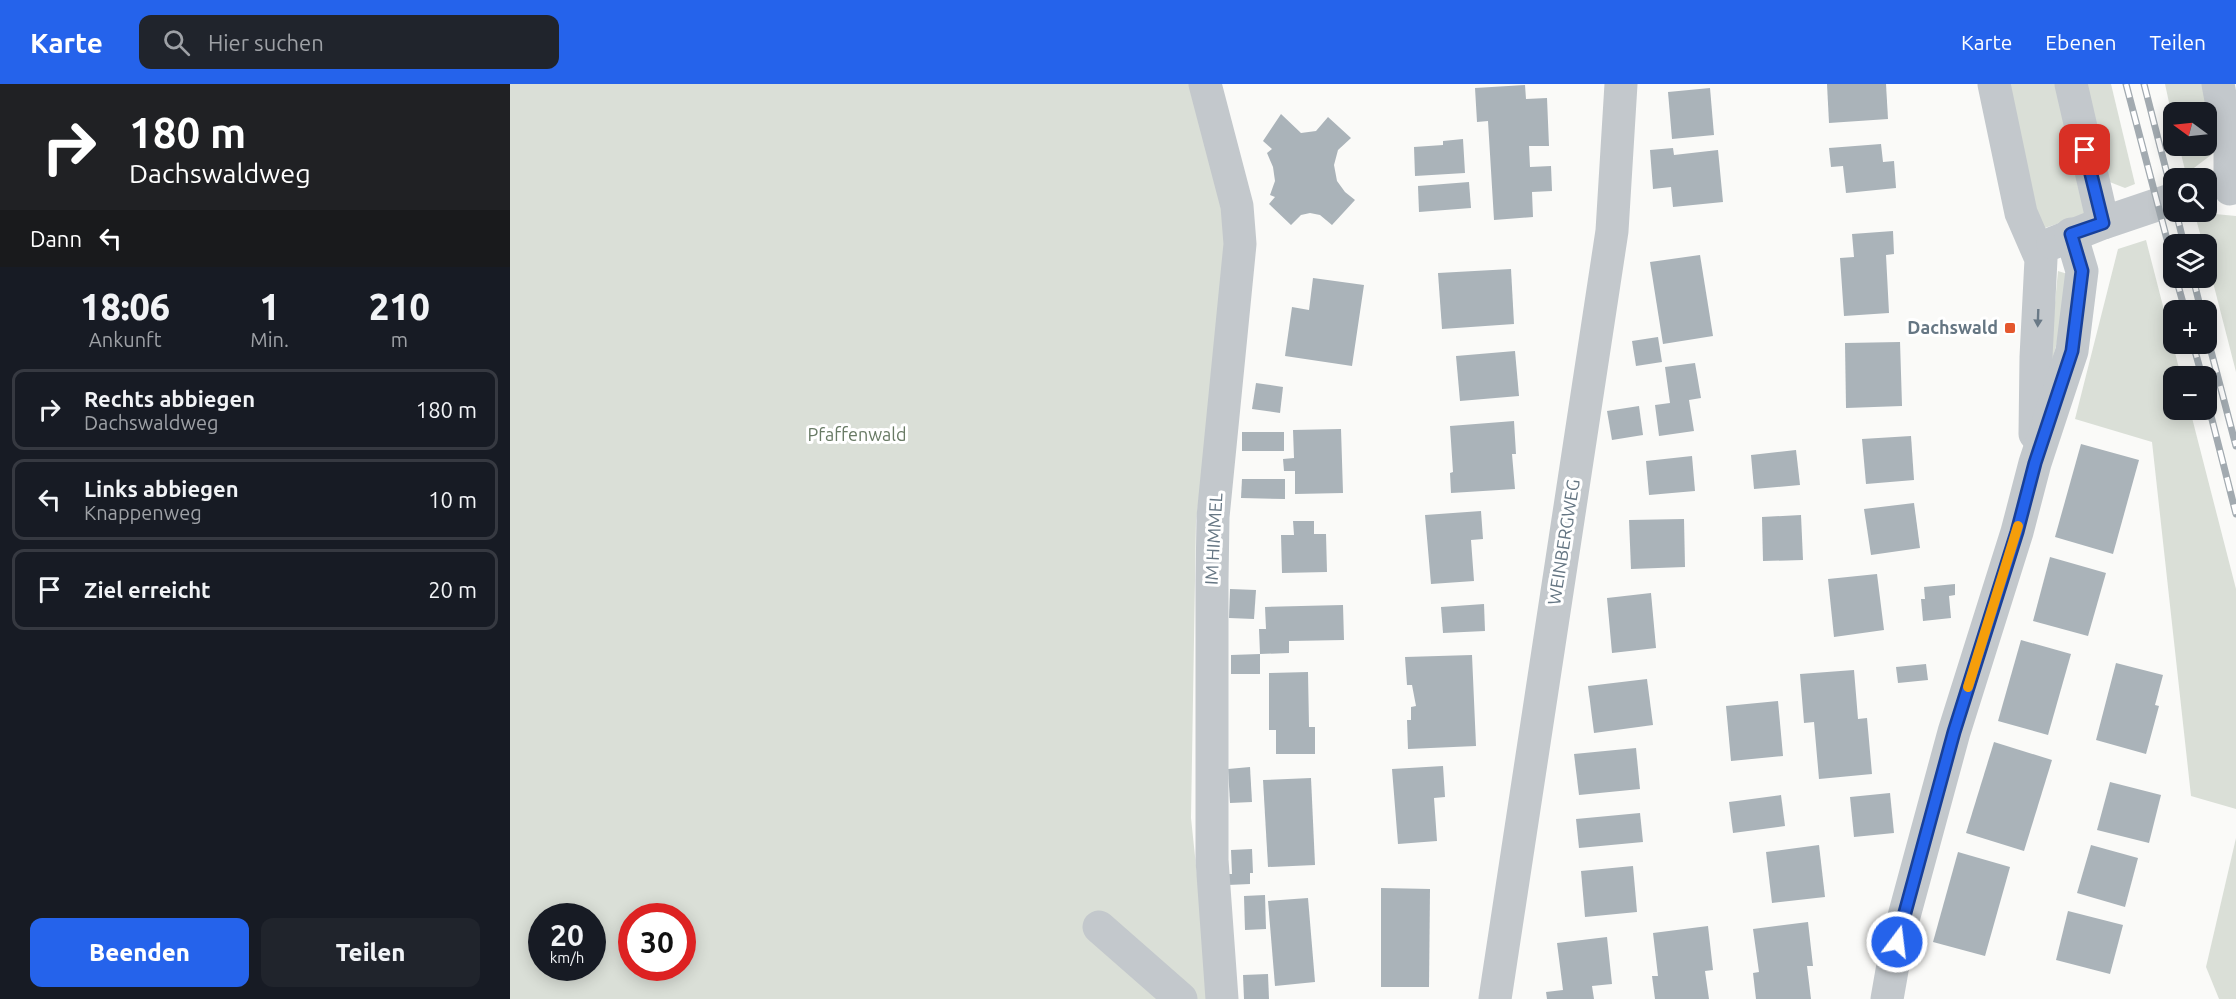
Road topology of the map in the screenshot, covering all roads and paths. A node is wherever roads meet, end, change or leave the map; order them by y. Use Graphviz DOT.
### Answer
graph roads {
  1 [pos="1205,84"];
  2 [pos="1621,84"];
  3 [pos="1994,84"];
  4 [pos="2071,84"];
  5 [pos="2218,84"];
  6 [pos="2233,148"];
  7 [pos="2224,191"];
  8 [pos="2163,203"];
  9 [pos="2103,223"];
  10 [pos="2071,234"];
  11 [pos="2041,259"];
  12 [pos="2035,463"];
  13 [pos="1099,927"];
  14 [pos="1181,999"];
  15 [pos="1222,999"];
  16 [pos="1495,999"];
  17 [pos="1887,999"];
  1 -- 15 [label="street, IM HIMMEL"];
  2 -- 16 [label="street, WEINBERGWEG"];
  3 -- 11 [label="street"];
  4 -- 9 [label="street"];
  5 -- 6 [label="street"];
  6 -- 7 [label="street"];
  8 -- 9 [label="street"];
  9 -- 10 [label="street"];
  10 -- 11 [label="street"];
  10 -- 12 [label="street"];
  11 -- 12 [label="street, one-way"];
  12 -- 17 [label="street"];
  13 -- 14 [label="street"];
}
